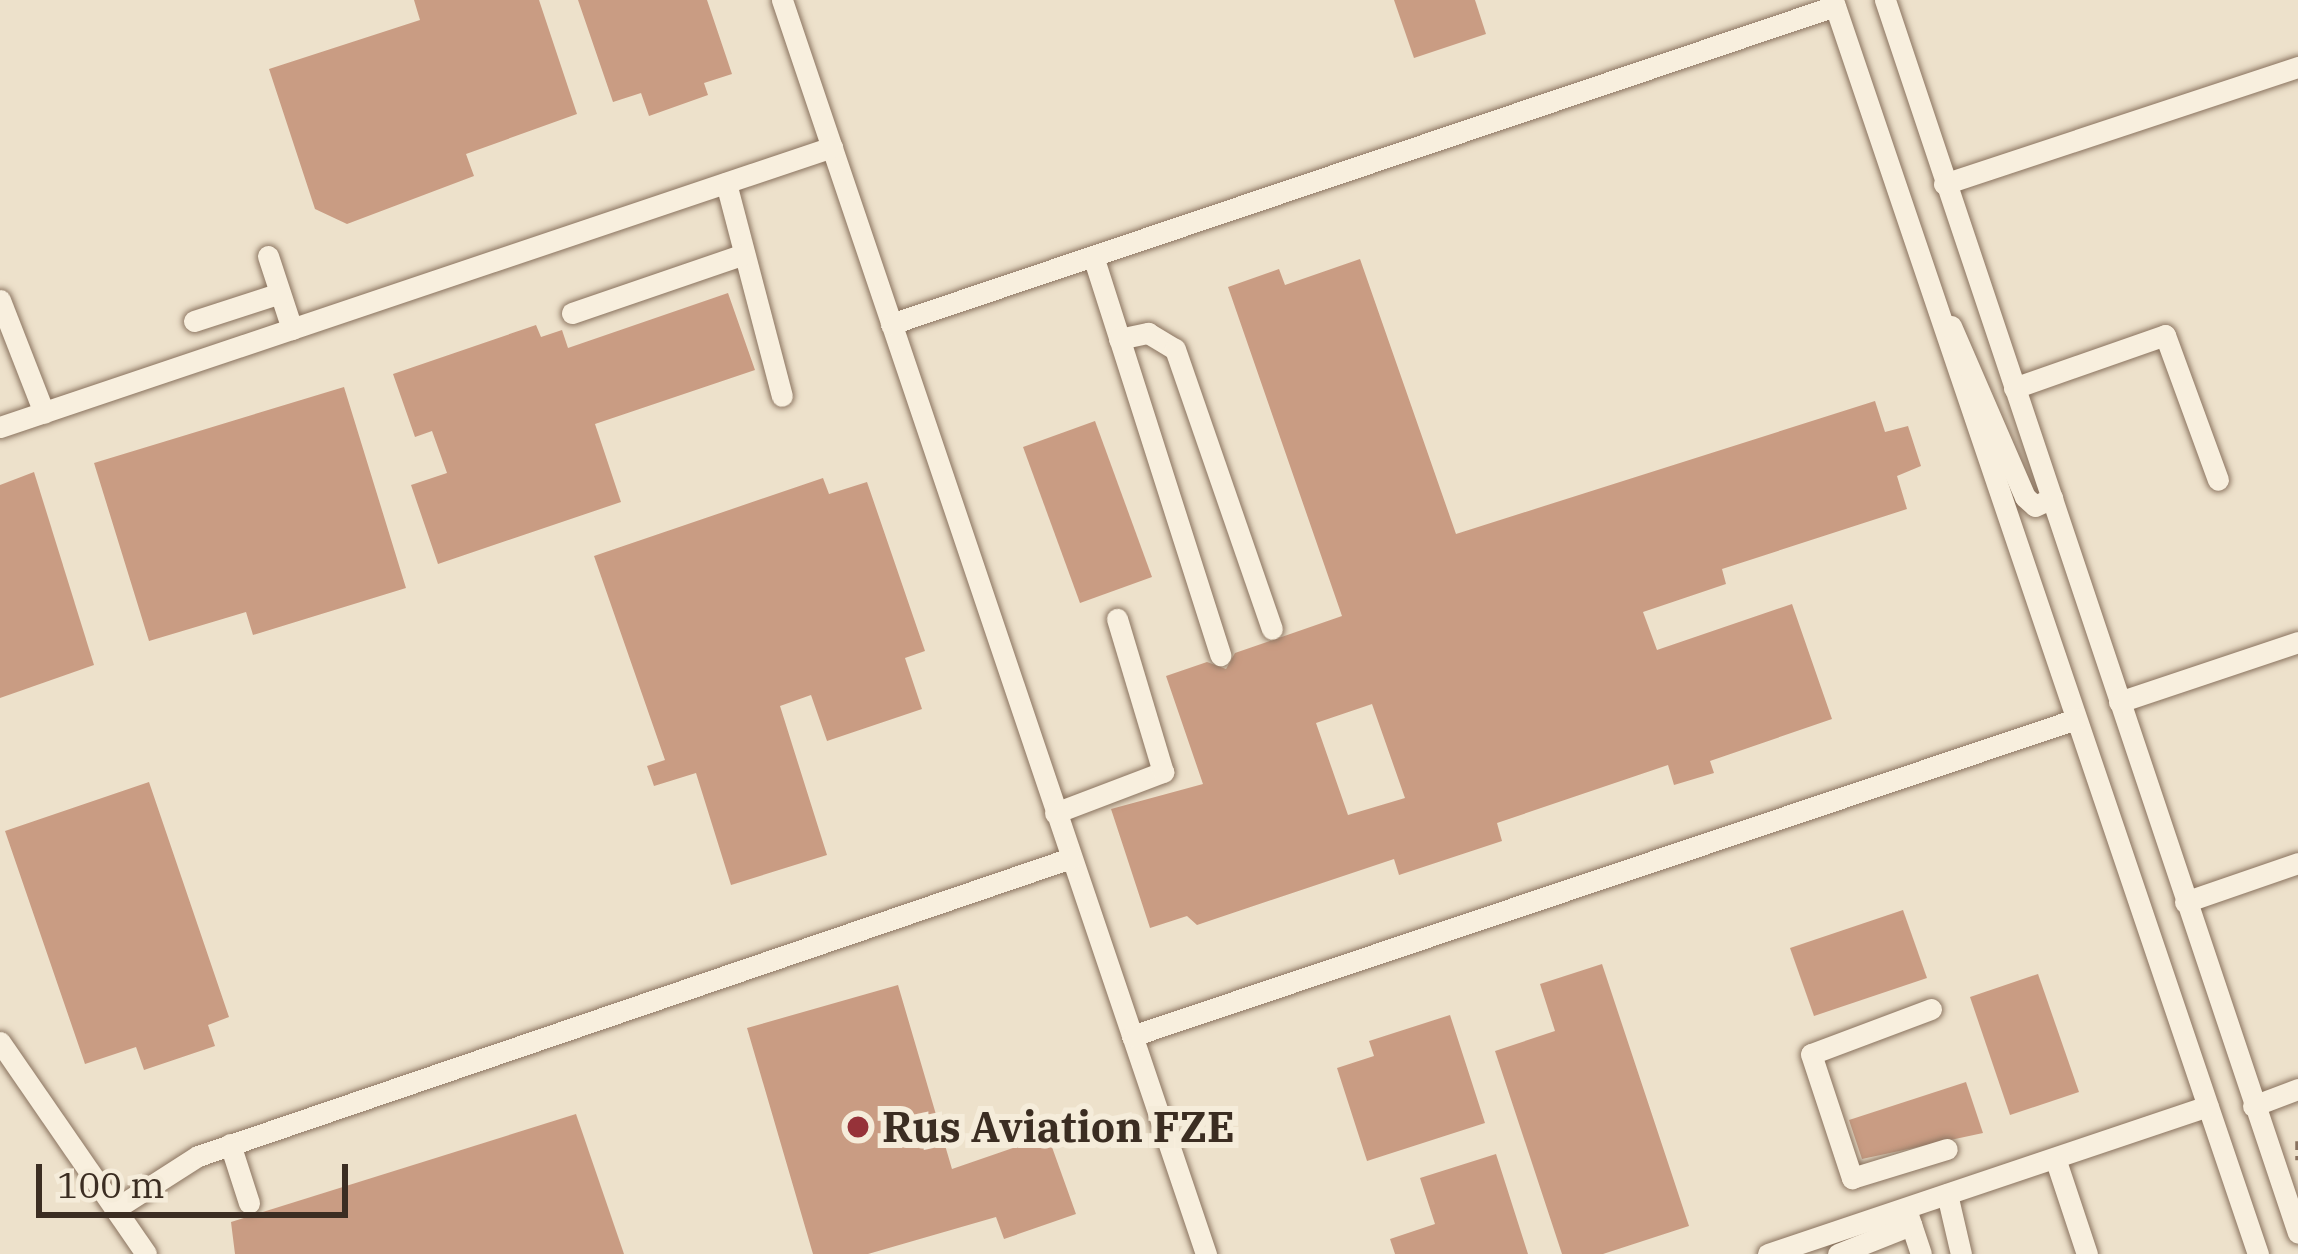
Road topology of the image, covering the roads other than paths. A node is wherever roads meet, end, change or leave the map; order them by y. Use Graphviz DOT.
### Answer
graph roads {
  1 [pos="782,0"];
  2 [pos="1885,0"];
  3 [pos="1834,3"];
  4 [pos="2298,67"];
  5 [pos="832,147"];
  6 [pos="726,183"];
  7 [pos="1944,184"];
  8 [pos="744,254"];
  9 [pos="268,256"];
  10 [pos="1094,256"];
  11 [pos="280,293"];
  12 [pos="0,301"];
  13 [pos="1939,312"];
  14 [pos="572,313"];
  15 [pos="194,321"];
  16 [pos="891,324"];
  17 [pos="292,329"];
  18 [pos="1119,339"];
  19 [pos="2014,388"];
  20 [pos="782,396"];
  21 [pos="44,413"];
  22 [pos="0,427"];
  23 [pos="2218,479"];
  24 [pos="2052,498"];
  25 [pos="1117,619"];
  26 [pos="1272,629"];
  27 [pos="2298,642"];
  28 [pos="1220,655"];
  29 [pos="2119,702"];
  30 [pos="2076,719"];
  31 [pos="1055,813"];
  32 [pos="1071,858"];
  33 [pos="2298,863"];
  34 [pos="2185,902"];
  35 [pos="1931,1009"];
  36 [pos="1132,1036"];
  37 [pos="0,1042"];
  38 [pos="2298,1089"];
  39 [pos="2208,1106"];
  40 [pos="2253,1106"];
  41 [pos="230,1144"];
  42 [pos="1947,1149"];
  43 [pos="2055,1158"];
  44 [pos="1876,1173"];
  45 [pos="1947,1193"];
  46 [pos="249,1203"];
  47 [pos="115,1209"];
  48 [pos="1902,1215"];
  49 [pos="2298,1233"];
  50 [pos="146,1254"];
  51 [pos="1206,1254"];
  52 [pos="1768,1254"];
  53 [pos="1838,1254"];
  54 [pos="1922,1254"];
  55 [pos="1961,1254"];
  56 [pos="2086,1254"];
  57 [pos="2258,1254"];
  1 -- 5 [label="street"];
  2 -- 7 [label="street"];
  3 -- 10 [label="street"];
  3 -- 13 [label="street"];
  4 -- 7 [label="street"];
  5 -- 6 [label="street"];
  5 -- 16 [label="street"];
  6 -- 8 [label="street"];
  6 -- 17 [label="street"];
  7 -- 19 [label="street"];
  8 -- 14 [label="street"];
  8 -- 20 [label="street"];
  9 -- 11 [label="street"];
  10 -- 16 [label="street"];
  10 -- 18 [label="street"];
  11 -- 15 [label="street"];
  11 -- 17 [label="street"];
  12 -- 21 [label="street"];
  13 -- 24 [label="street"];
  13 -- 30 [label="street"];
  16 -- 31 [label="street"];
  17 -- 21 [label="street"];
  18 -- 26 [label="street"];
  18 -- 28 [label="street"];
  19 -- 23 [label="street"];
  19 -- 24 [label="street"];
  21 -- 22 [label="street"];
  24 -- 29 [label="street"];
  25 -- 31 [label="street"];
  27 -- 29 [label="street"];
  29 -- 34 [label="street"];
  30 -- 36 [label="street"];
  30 -- 39 [label="street"];
  31 -- 32 [label="street"];
  32 -- 36 [label="street"];
  32 -- 41 [label="street"];
  33 -- 34 [label="street"];
  34 -- 40 [label="street"];
  35 -- 44 [label="street"];
  36 -- 51 [label="street"];
  37 -- 47 [label="street"];
  38 -- 40 [label="street"];
  39 -- 43 [label="street"];
  39 -- 57 [label="street"];
  40 -- 49 [label="street"];
  41 -- 46 [label="street"];
  41 -- 47 [label="street"];
  42 -- 44 [label="street"];
  43 -- 45 [label="street"];
  43 -- 56 [label="street"];
  44 -- 48 [label="street"];
  45 -- 48 [label="street"];
  45 -- 55 [label="street"];
  47 -- 50 [label="street"];
  48 -- 52 [label="street"];
  48 -- 53 [label="street"];
  48 -- 54 [label="street"];
}
